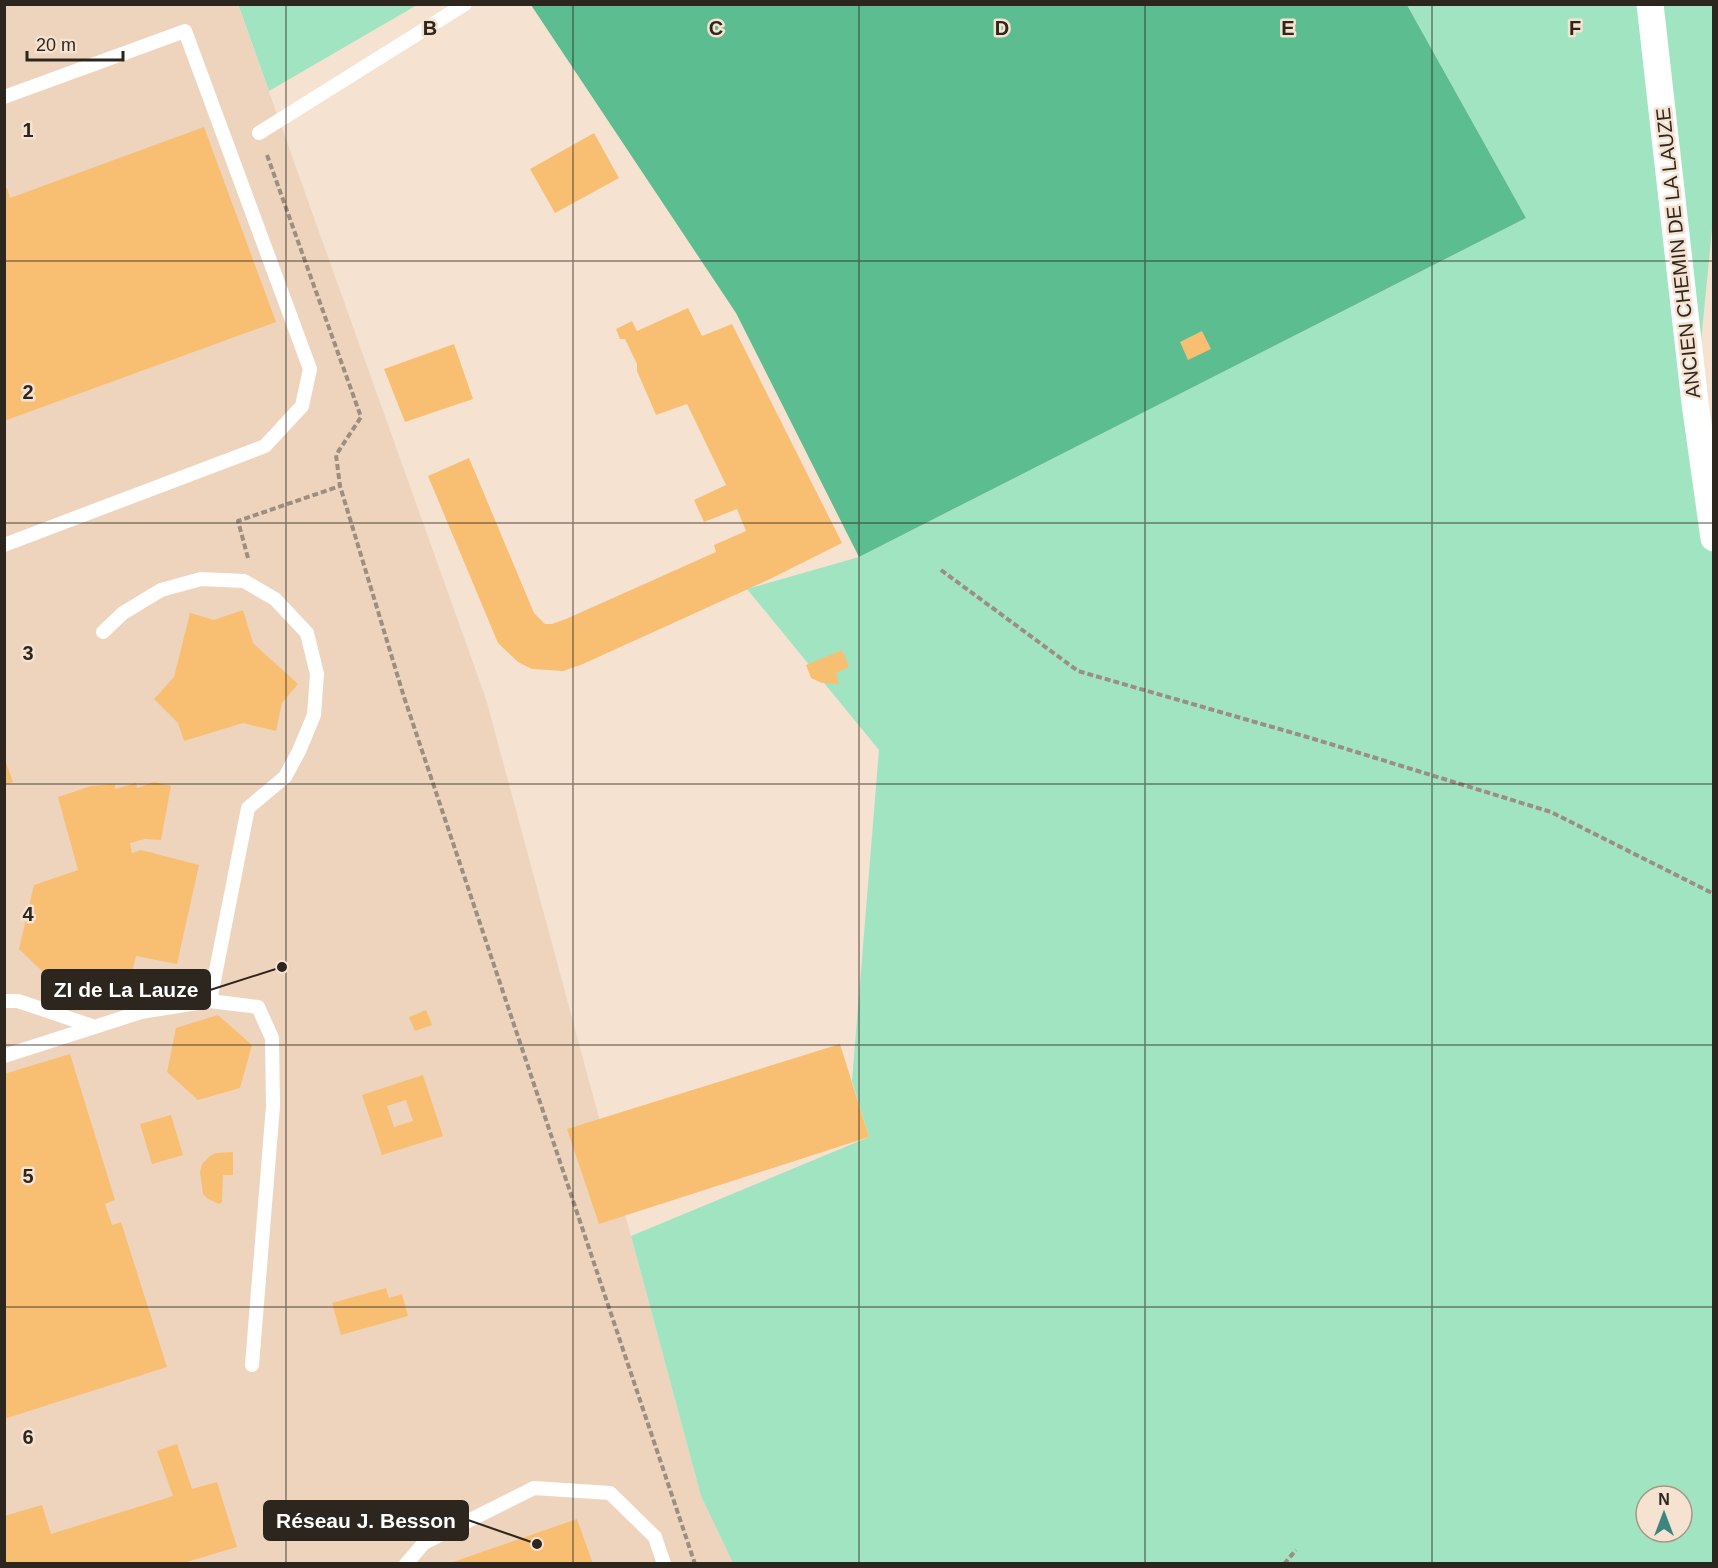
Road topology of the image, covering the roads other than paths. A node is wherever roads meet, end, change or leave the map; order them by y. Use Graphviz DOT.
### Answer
graph roads {
  1 [pos="465,4"];
  2 [pos="1650,4"];
  3 [pos="4,97"];
  4 [pos="259,133"];
  5 [pos="1713,538"];
  6 [pos="4,545"];
  7 [pos="104,632"];
  8 [pos="4,1001"];
  9 [pos="210,1001"];
  10 [pos="95,1027"];
  11 [pos="4,1056"];
  12 [pos="252,1365"];
  13 [pos="406,1563"];
  14 [pos="664,1563"];
  1 -- 4 [label="lane"];
  2 -- 5 [label="street, ANCIEN CHEMIN DE LA LAUZE"];
  3 -- 6 [label="lane"];
  7 -- 9 [label="lane"];
  8 -- 10 [label="lane"];
  9 -- 10 [label="lane"];
  9 -- 12 [label="lane"];
  10 -- 11 [label="lane"];
  13 -- 14 [label="lane"];
}
